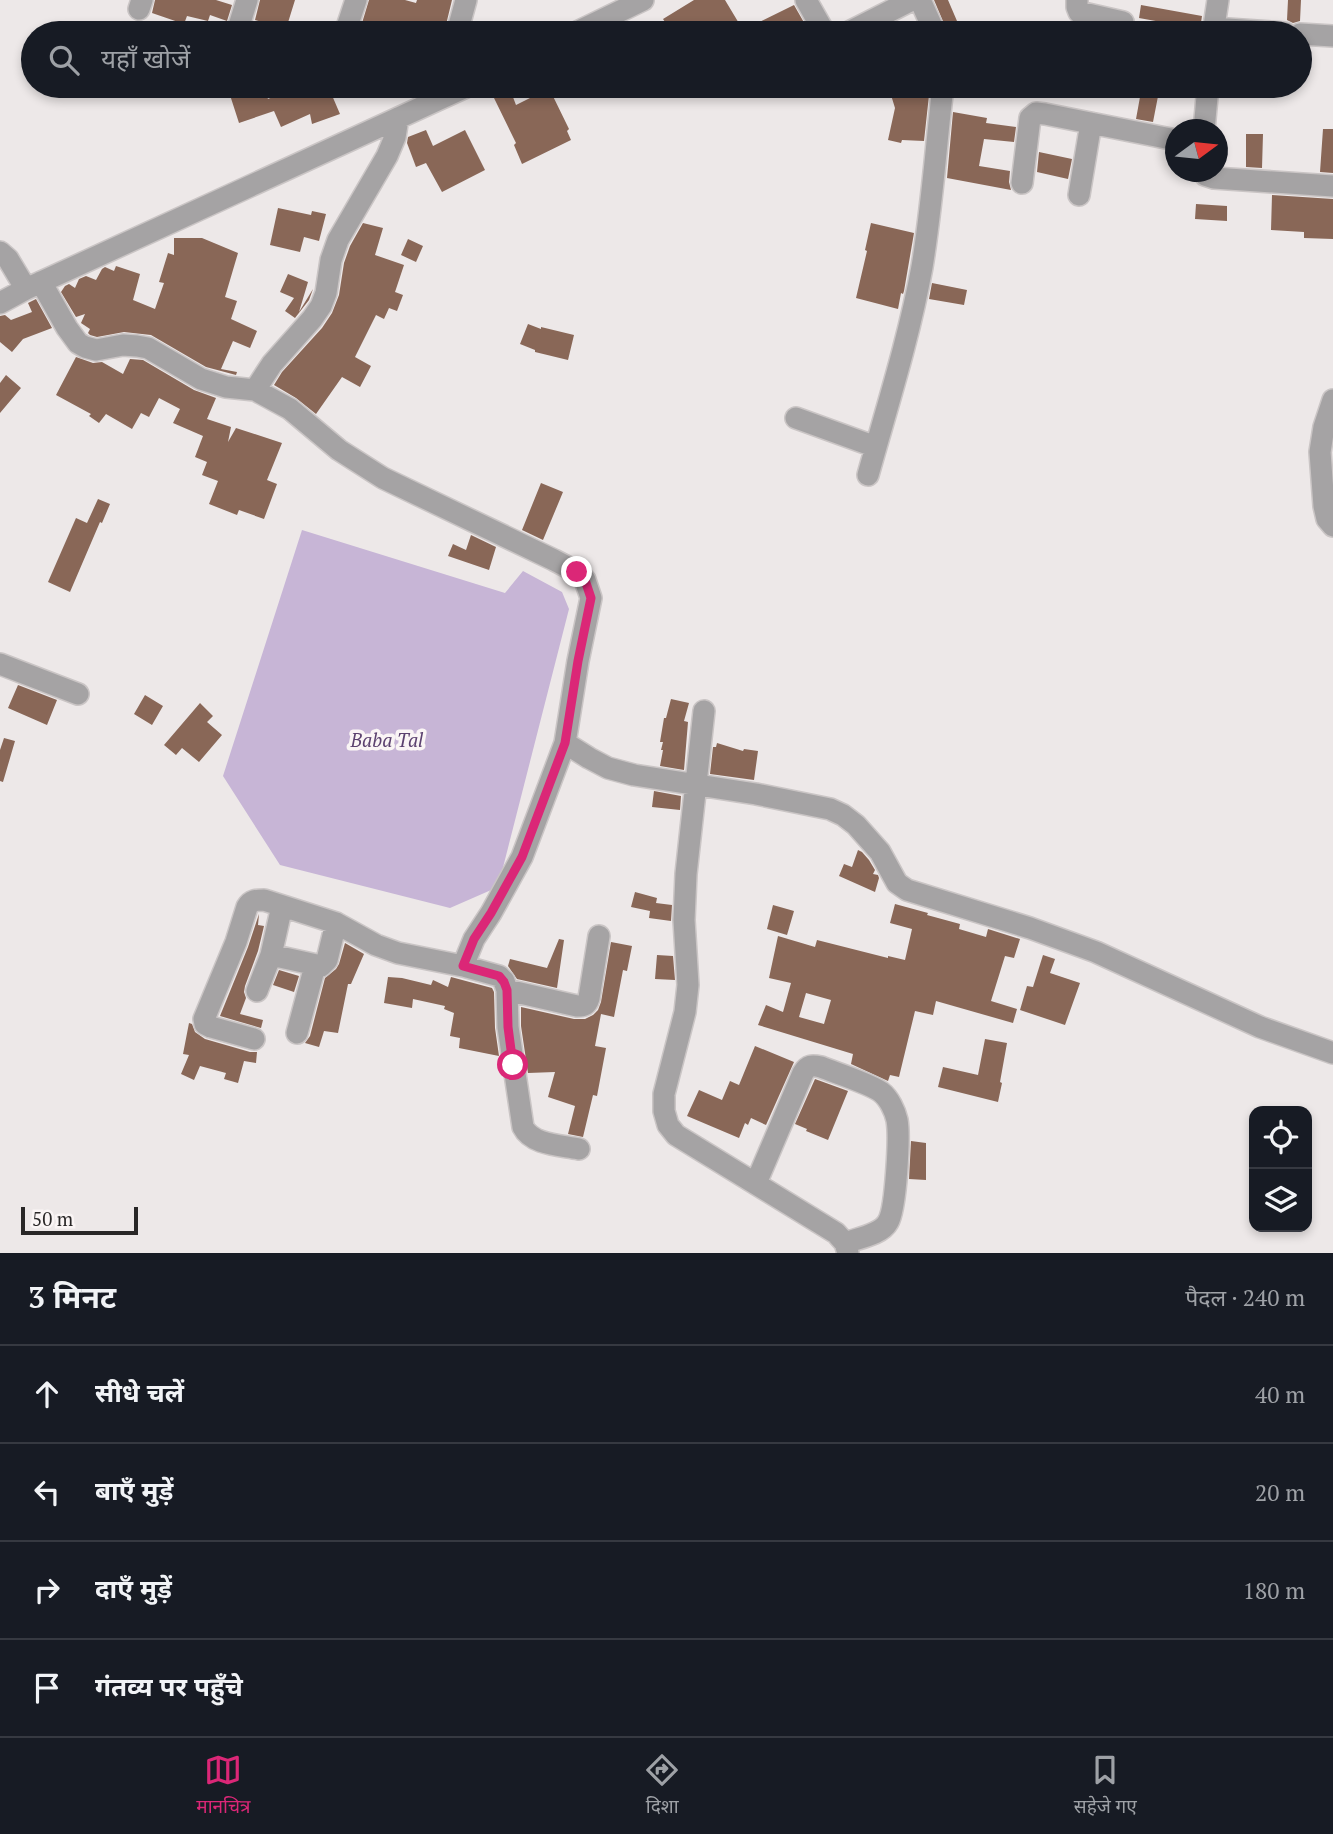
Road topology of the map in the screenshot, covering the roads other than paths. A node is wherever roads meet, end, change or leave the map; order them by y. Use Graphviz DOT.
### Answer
graph roads {
  1 [pos="247,0"];
  2 [pos="356,0"];
  3 [pos="467,0"];
  4 [pos="643,0"];
  5 [pos="806,0"];
  6 [pos="912,0"];
  7 [pos="920,0"];
  8 [pos="1077,0"];
  9 [pos="1218,0"];
  10 [pos="240,21"];
  11 [pos="349,21"];
  12 [pos="461,21"];
  13 [pos="600,21"];
  14 [pos="818,21"];
  15 [pos="871,21"];
  16 [pos="930,21"];
  17 [pos="1119,21"];
  18 [pos="1215,21"];
  19 [pos="1312,35"];
  20 [pos="1333,36"];
  21 [pos="438,98"];
  22 [pos="942,98"];
  23 [pos="1207,98"];
  24 [pos="398,118"];
  25 [pos="1205,119"];
  26 [pos="1091,123"];
  27 [pos="1165,138"];
  28 [pos="1228,179"];
  29 [pos="1022,183"];
  30 [pos="1333,186"];
  31 [pos="1079,195"];
  32 [pos="0,252"];
  33 [pos="33,286"];
  34 [pos="0,303"];
  35 [pos="256,390"];
  36 [pos="1333,400"];
  37 [pos="796,418"];
  38 [pos="1329,428"];
  39 [pos="876,447"];
  40 [pos="868,475"];
  41 [pos="1333,526"];
  42 [pos="0,664"];
  43 [pos="78,694"];
  44 [pos="704,711"];
  45 [pos="565,743"];
  46 [pos="697,785"];
  47 [pos="282,906"];
  48 [pos="337,923"];
  49 [pos="599,936"];
  50 [pos="271,955"];
  51 [pos="315,966"];
  52 [pos="463,966"];
  53 [pos="507,990"];
  54 [pos="257,991"];
  55 [pos="297,1033"];
  56 [pos="254,1038"];
  57 [pos="1333,1054"];
  58 [pos="579,1149"];
  59 [pos="756,1183"];
  60 [pos="847,1248"];
  1 -- 10 [label="street"];
  2 -- 11 [label="street"];
  3 -- 12 [label="street"];
  4 -- 13 [label="street"];
  5 -- 14 [label="street"];
  6 -- 15 [label="street"];
  7 -- 16 [label="street"];
  8 -- 17 [label="street"];
  9 -- 18 [label="street"];
  19 -- 20 [label="street"];
  21 -- 24 [label="street"];
  22 -- 39 [label="street"];
  23 -- 25 [label="street"];
  24 -- 33 [label="street"];
  24 -- 35 [label="street"];
  26 -- 27 [label="street"];
  26 -- 29 [label="street"];
  26 -- 31 [label="street"];
  28 -- 30 [label="street"];
  32 -- 33 [label="street"];
  33 -- 34 [label="street"];
  33 -- 35 [label="street"];
  35 -- 45 [label="street"];
  36 -- 38 [label="street"];
  37 -- 39 [label="street"];
  38 -- 41 [label="street"];
  39 -- 40 [label="street"];
  42 -- 43 [label="street"];
  44 -- 46 [label="street"];
  45 -- 46 [label="street"];
  45 -- 52 [label="street"];
  46 -- 57 [label="street"];
  46 -- 59 [label="street"];
  47 -- 48 [label="street"];
  47 -- 50 [label="street"];
  47 -- 56 [label="street"];
  48 -- 51 [label="street"];
  48 -- 52 [label="street"];
  49 -- 53 [label="street"];
  50 -- 51 [label="street"];
  50 -- 54 [label="street"];
  51 -- 55 [label="street"];
  52 -- 53 [label="street"];
  53 -- 58 [label="street"];
  59 -- 60 [label="street"];
  59 -- 60 [label="street"];
}
